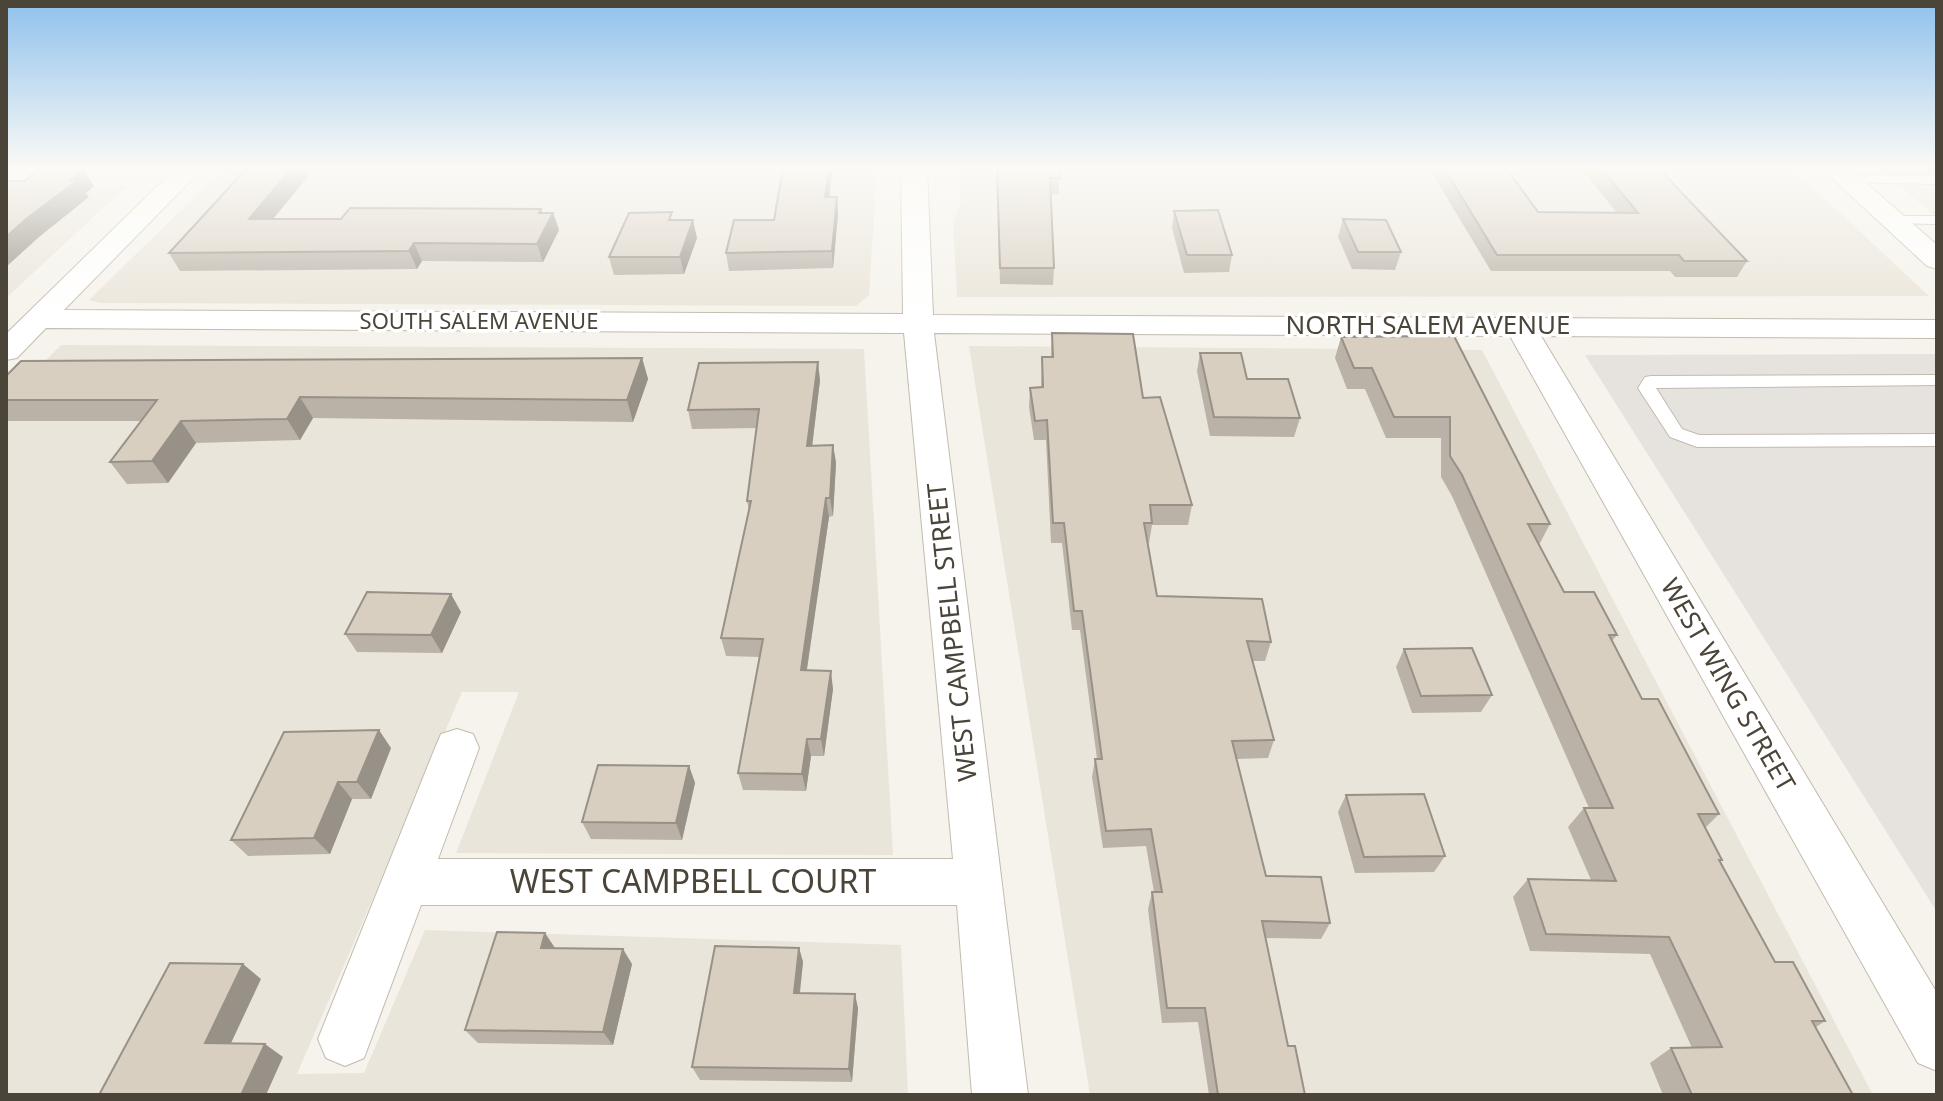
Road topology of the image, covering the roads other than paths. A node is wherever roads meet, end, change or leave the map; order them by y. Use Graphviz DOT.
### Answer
graph roads {
  1 [pos="140,219"];
  2 [pos="915,219"];
  3 [pos="1892,220"];
  4 [pos="1937,220"];
  5 [pos="1937,260"];
  6 [pos="40,319"];
  7 [pos="918,324"];
  8 [pos="1519,325"];
  9 [pos="1937,329"];
  10 [pos="6,351"];
  11 [pos="1937,380"];
  12 [pos="1937,440"];
  13 [pos="457,748"];
  14 [pos="406,882"];
  15 [pos="980,882"];
  16 [pos="345,1039"];
  17 [pos="1937,1044"];
  18 [pos="1000,1095"];
  1 -- 6 [label="street"];
  2 -- 7 [label="street, WEST CAMPBELL STREET"];
  3 -- 4 [label="lane"];
  3 -- 5 [label="street"];
  6 -- 7 [label="street, SOUTH SALEM AVENUE"];
  6 -- 10 [label="street"];
  7 -- 8 [label="street, NORTH SALEM AVENUE"];
  7 -- 15 [label="street, WEST CAMPBELL STREET"];
  8 -- 9 [label="street, NORTH SALEM AVENUE"];
  8 -- 17 [label="street, WEST WING STREET"];
  11 -- 12 [label="lane"];
  13 -- 14 [label="street"];
  14 -- 15 [label="street, WEST CAMPBELL COURT"];
  14 -- 16 [label="street"];
  15 -- 18 [label="street, WEST CAMPBELL STREET"];
}
